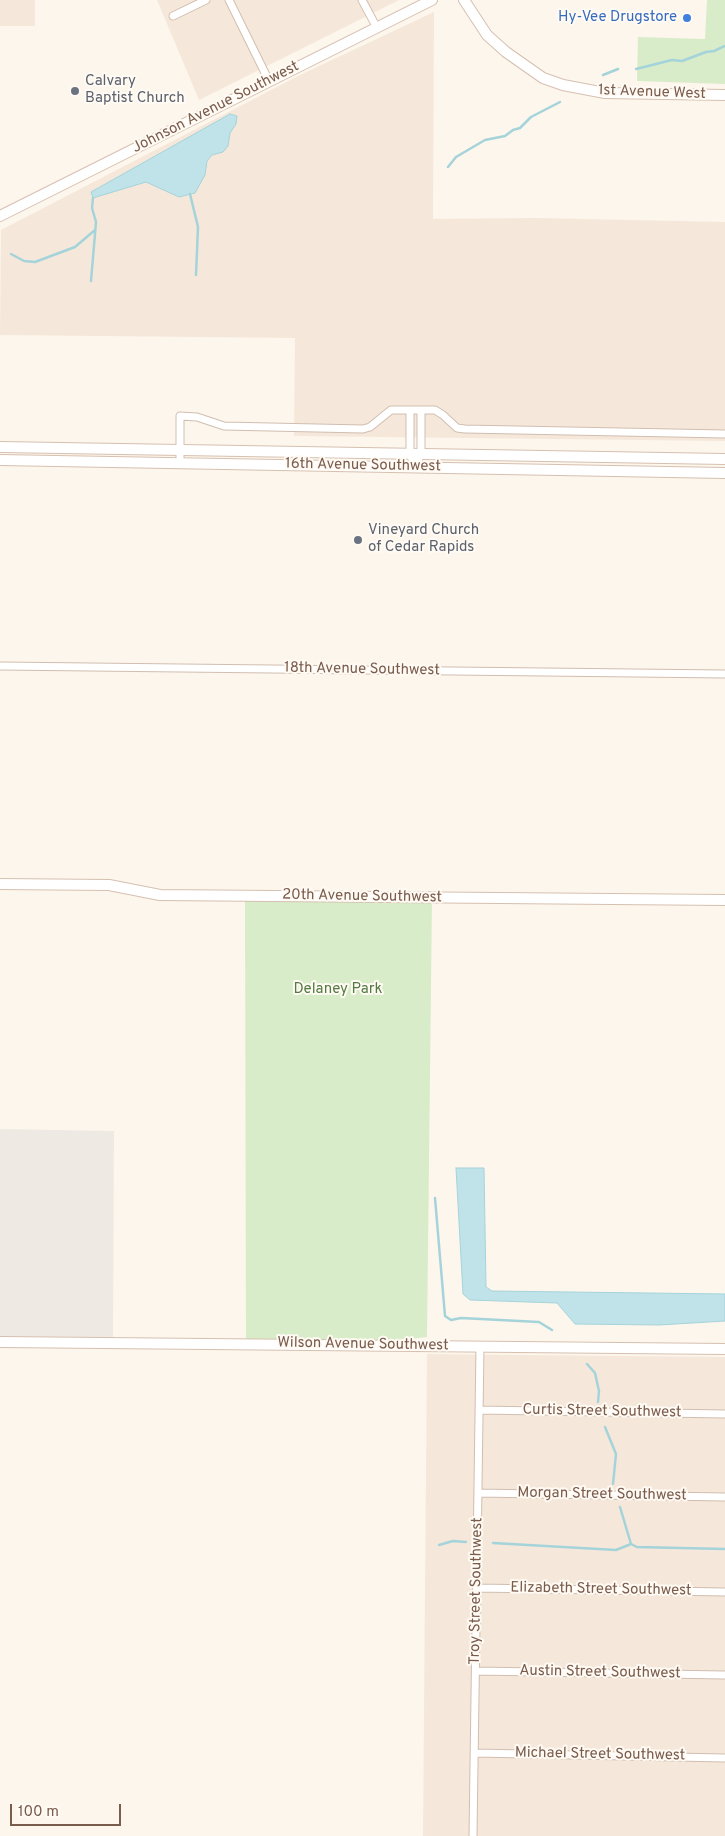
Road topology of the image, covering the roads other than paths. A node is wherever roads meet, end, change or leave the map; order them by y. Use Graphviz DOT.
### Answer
graph roads {
  1 [pos="206,0"];
  2 [pos="229,0"];
  3 [pos="362,0"];
  4 [pos="432,0"];
  5 [pos="464,0"];
  6 [pos="173,16"];
  7 [pos="376,28"];
  8 [pos="269,81"];
  9 [pos="725,95"];
  10 [pos="0,216"];
  11 [pos="410,410"];
  12 [pos="421,410"];
  13 [pos="725,434"];
  14 [pos="0,447"];
  15 [pos="180,450"];
  16 [pos="410,454"];
  17 [pos="421,454"];
  18 [pos="725,459"];
  19 [pos="0,460"];
  20 [pos="180,463"];
  21 [pos="416,467"];
  22 [pos="725,473"];
  23 [pos="0,666"];
  24 [pos="725,674"];
  25 [pos="0,884"];
  26 [pos="725,900"];
  27 [pos="0,1342"];
  28 [pos="480,1346"];
  29 [pos="725,1349"];
  30 [pos="480,1410"];
  31 [pos="725,1414"];
  32 [pos="478,1493"];
  33 [pos="725,1497"];
  34 [pos="477,1588"];
  35 [pos="725,1592"];
  36 [pos="476,1671"];
  37 [pos="725,1675"];
  38 [pos="475,1753"];
  39 [pos="725,1758"];
  40 [pos="473,1836"];
  1 -- 6 [label="street"];
  2 -- 8 [label="street"];
  3 -- 7 [label="street"];
  4 -- 7 [label="street, Johnson Avenue Southwest"];
  5 -- 9 [label="street, 1st Avenue West"];
  7 -- 8 [label="street, Johnson Avenue Southwest"];
  8 -- 10 [label="street, Johnson Avenue Southwest"];
  11 -- 12 [label="street"];
  11 -- 15 [label="street"];
  11 -- 16 [label="street"];
  12 -- 13 [label="street"];
  12 -- 17 [label="street"];
  14 -- 15 [label="street, 16th Avenue Southwest"];
  15 -- 16 [label="street, 16th Avenue Southwest"];
  15 -- 20 [label="street"];
  16 -- 17 [label="street, 16th Avenue Southwest"];
  16 -- 21 [label="street"];
  17 -- 18 [label="street, 16th Avenue Southwest"];
  17 -- 21 [label="street"];
  19 -- 20 [label="street, 16th Avenue Southwest"];
  20 -- 21 [label="street, 16th Avenue Southwest"];
  21 -- 22 [label="street, 16th Avenue Southwest"];
  23 -- 24 [label="street, 18th Avenue Southwest"];
  25 -- 26 [label="street, 20th Avenue Southwest"];
  27 -- 28 [label="street, Wilson Avenue Southwest"];
  28 -- 29 [label="street, Wilson Avenue Southwest"];
  28 -- 30 [label="street, Troy Street Southwest"];
  30 -- 31 [label="street, Curtis Street Southwest"];
  30 -- 32 [label="street, Troy Street Southwest"];
  32 -- 33 [label="street, Morgan Street Southwest"];
  32 -- 34 [label="street, Troy Street Southwest"];
  34 -- 35 [label="street, Elizabeth Street Southwest"];
  34 -- 36 [label="street, Troy Street Southwest"];
  36 -- 37 [label="street, Austin Street Southwest"];
  36 -- 38 [label="street, Troy Street Southwest"];
  38 -- 39 [label="street, Michael Street Southwest"];
  38 -- 40 [label="street, Troy Street Southwest"];
}
